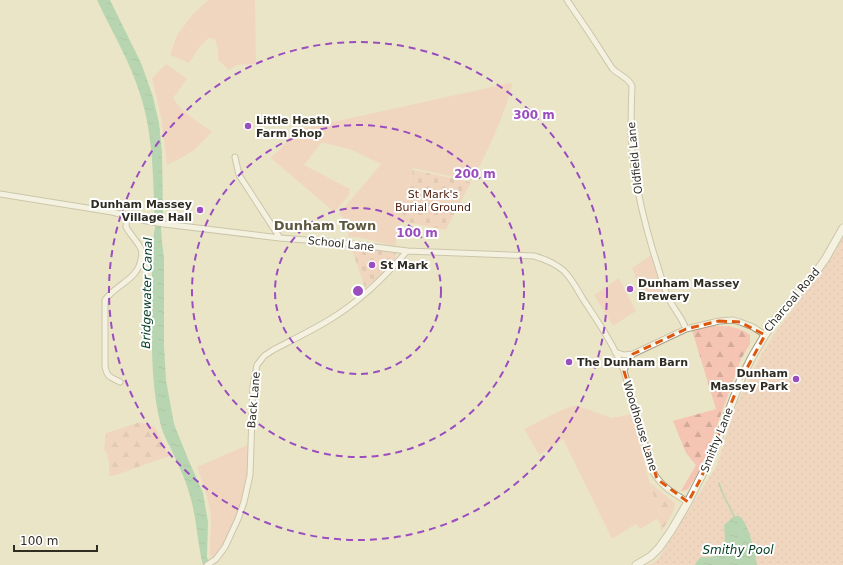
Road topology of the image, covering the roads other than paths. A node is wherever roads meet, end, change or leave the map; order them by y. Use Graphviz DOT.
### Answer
graph roads {
  1 [pos="567,0"];
  2 [pos="235,157"];
  3 [pos="0,194"];
  4 [pos="127,216"];
  5 [pos="843,228"];
  6 [pos="280,238"];
  7 [pos="407,251"];
  8 [pos="686,329"];
  9 [pos="765,334"];
  10 [pos="615,352"];
  11 [pos="633,354"];
  12 [pos="624,371"];
  13 [pos="120,382"];
  14 [pos="688,502"];
  15 [pos="209,564"];
  16 [pos="636,565"];
  1 -- 8 [label="street, Oldfield Lane"];
  2 -- 6 [label="street"];
  3 -- 4 [label="street, School Lane"];
  4 -- 6 [label="street, School Lane"];
  4 -- 13 [label="street"];
  5 -- 9 [label="main road, Charcoal Road"];
  6 -- 7 [label="street, School Lane"];
  7 -- 10 [label="street, School Lane"];
  7 -- 15 [label="street, Back Lane"];
  8 -- 9 [label="street, Charcoal Road"];
  8 -- 11 [label="street, Charcoal Road"];
  9 -- 14 [label="main road, Smithy Lane"];
  10 -- 11 [label="street"];
  10 -- 12 [label="street, School Lane"];
  11 -- 12 [label="street"];
  12 -- 14 [label="street, Woodhouse Lane"];
  14 -- 16 [label="main road"];
}
